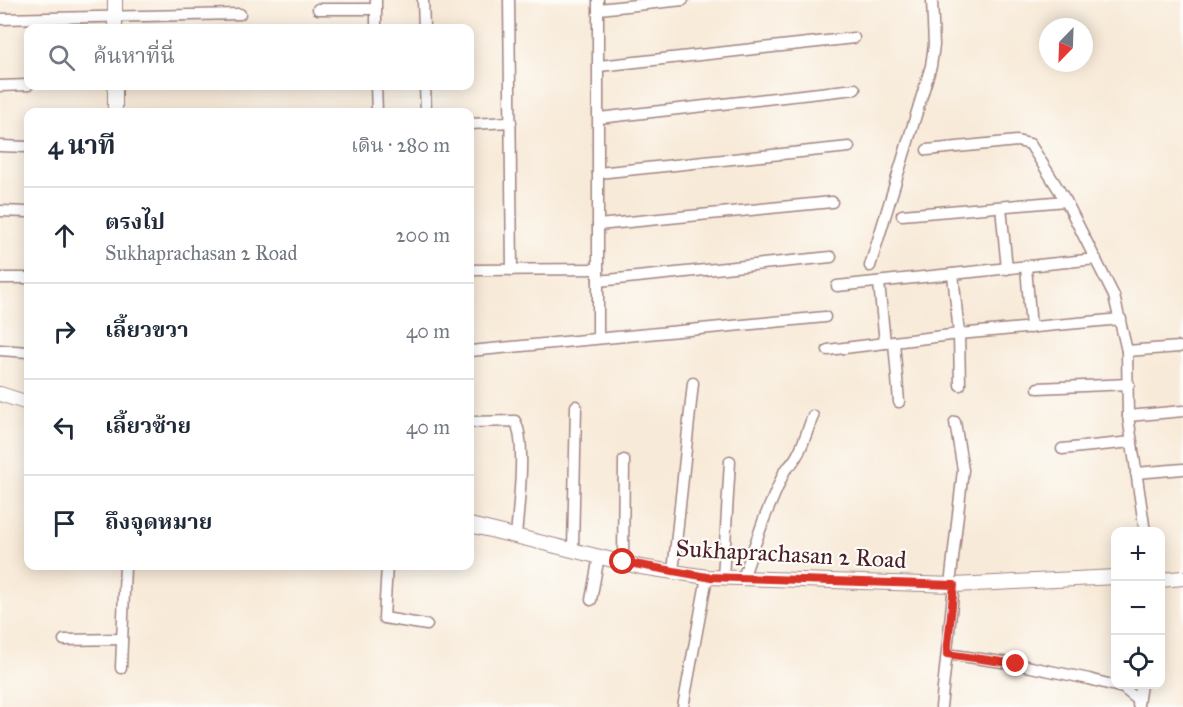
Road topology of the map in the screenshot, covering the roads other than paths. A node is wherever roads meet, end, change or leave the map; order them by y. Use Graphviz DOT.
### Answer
graph roads {
  1 [pos="115,0"];
  2 [pos="423,0"];
  3 [pos="509,0"];
  4 [pos="683,0"];
  5 [pos="932,0"];
  6 [pos="376,4"];
  7 [pos="598,5"];
  8 [pos="318,9"];
  9 [pos="240,14"];
  10 [pos="0,19"];
  11 [pos="115,23"];
  12 [pos="376,24"];
  13 [pos="424,24"];
  14 [pos="854,38"];
  15 [pos="599,66"];
  16 [pos="24,85"];
  17 [pos="0,86"];
  18 [pos="855,89"];
  19 [pos="115,90"];
  20 [pos="376,90"];
  21 [pos="425,90"];
  22 [pos="115,108"];
  23 [pos="377,108"];
  24 [pos="426,108"];
  25 [pos="599,118"];
  26 [pos="511,122"];
  27 [pos="474,124"];
  28 [pos="0,146"];
  29 [pos="24,147"];
  30 [pos="849,147"];
  31 [pos="927,150"];
  32 [pos="598,173"];
  33 [pos="1066,201"];
  34 [pos="832,202"];
  35 [pos="1001,207"];
  36 [pos="0,212"];
  37 [pos="24,212"];
  38 [pos="902,215"];
  39 [pos="598,225"];
  40 [pos="831,257"];
  41 [pos="1096,259"];
  42 [pos="870,266"];
  43 [pos="1026,267"];
  44 [pos="598,269"];
  45 [pos="1007,269"];
  46 [pos="474,270"];
  47 [pos="512,270"];
  48 [pos="953,274"];
  49 [pos="0,278"];
  50 [pos="24,278"];
  51 [pos="598,281"];
  52 [pos="879,283"];
  53 [pos="837,286"];
  54 [pos="825,317"];
  55 [pos="1121,319"];
  56 [pos="1030,328"];
  57 [pos="958,334"];
  58 [pos="598,338"];
  59 [pos="890,342"];
  60 [pos="1179,347"];
  61 [pos="0,350"];
  62 [pos="828,350"];
  63 [pos="474,351"];
  64 [pos="1127,351"];
  65 [pos="24,352"];
  66 [pos="693,383"];
  67 [pos="1129,384"];
  68 [pos="960,385"];
  69 [pos="1038,388"];
  70 [pos="0,394"];
  71 [pos="24,402"];
  72 [pos="899,402"];
  73 [pos="576,406"];
  74 [pos="1183,411"];
  75 [pos="813,416"];
  76 [pos="1128,416"];
  77 [pos="474,422"];
  78 [pos="955,423"];
  79 [pos="1132,442"];
  80 [pos="1062,449"];
  81 [pos="624,460"];
  82 [pos="730,461"];
  83 [pos="1183,469"];
  84 [pos="1136,473"];
  85 [pos="474,526"];
  86 [pos="1144,527"];
  87 [pos="516,536"];
  88 [pos="573,550"];
  89 [pos="599,556"];
  90 [pos="623,562"];
  91 [pos="125,570"];
  92 [pos="387,570"];
  93 [pos="673,572"];
  94 [pos="707,577"];
  95 [pos="1111,577"];
  96 [pos="723,578"];
  97 [pos="743,578"];
  98 [pos="1183,578"];
  99 [pos="1165,580"];
  100 [pos="952,585"];
  101 [pos="591,600"];
  102 [pos="427,625"];
  103 [pos="122,639"];
  104 [pos="64,640"];
  105 [pos="947,654"];
  106 [pos="121,668"];
  107 [pos="1140,689"];
  108 [pos="1138,704"];
  109 [pos="683,707"];
  110 [pos="941,707"];
  1 -- 11 [label="street"];
  2 -- 13 [label="street"];
  3 -- 26 [label="street"];
  4 -- 7 [label="street"];
  5 -- 42 [label="street"];
  6 -- 8 [label="street"];
  6 -- 12 [label="street"];
  7 -- 15 [label="street"];
  9 -- 11 [label="street"];
  10 -- 11 [label="street"];
  14 -- 15 [label="street"];
  15 -- 25 [label="street"];
  16 -- 17 [label="street"];
  18 -- 25 [label="street"];
  19 -- 22 [label="street"];
  20 -- 23 [label="street"];
  21 -- 24 [label="street"];
  25 -- 32 [label="street"];
  26 -- 27 [label="street"];
  26 -- 47 [label="street"];
  28 -- 29 [label="street"];
  30 -- 32 [label="street"];
  31 -- 33 [label="street"];
  32 -- 39 [label="street"];
  33 -- 35 [label="street"];
  33 -- 41 [label="street"];
  34 -- 39 [label="street"];
  35 -- 38 [label="street"];
  35 -- 45 [label="street"];
  36 -- 37 [label="street"];
  39 -- 44 [label="street"];
  40 -- 51 [label="street"];
  41 -- 43 [label="street"];
  41 -- 55 [label="street"];
  43 -- 45 [label="street"];
  43 -- 56 [label="street"];
  44 -- 47 [label="street"];
  44 -- 51 [label="street"];
  45 -- 48 [label="street"];
  46 -- 47 [label="street"];
  48 -- 52 [label="street"];
  48 -- 57 [label="street"];
  49 -- 50 [label="street"];
  51 -- 58 [label="street"];
  52 -- 53 [label="street"];
  52 -- 59 [label="street"];
  54 -- 58 [label="street"];
  55 -- 56 [label="street"];
  55 -- 64 [label="street"];
  56 -- 57 [label="street"];
  57 -- 59 [label="street"];
  57 -- 68 [label="street"];
  58 -- 63 [label="street"];
  59 -- 62 [label="street"];
  59 -- 72 [label="street"];
  60 -- 64 [label="street"];
  61 -- 65 [label="street"];
  64 -- 67 [label="street"];
  66 -- 93 [label="street"];
  67 -- 69 [label="street"];
  67 -- 76 [label="street"];
  70 -- 71 [label="street"];
  73 -- 88 [label="street"];
  74 -- 76 [label="street"];
  75 -- 97 [label="street"];
  76 -- 79 [label="street"];
  77 -- 87 [label="street"];
  78 -- 100 [label="street"];
  79 -- 80 [label="street"];
  79 -- 84 [label="street"];
  81 -- 90 [label="street"];
  82 -- 96 [label="street"];
  83 -- 84 [label="street"];
  84 -- 86 [label="street"];
  85 -- 87 [label="street, Sukhaprachasan 2 Road"];
  87 -- 88 [label="street, Sukhaprachasan 2 Road"];
  88 -- 89 [label="street, Sukhaprachasan 2 Road"];
  89 -- 90 [label="street, Sukhaprachasan 2 Road"];
  89 -- 101 [label="street"];
  90 -- 93 [label="street, Sukhaprachasan 2 Road"];
  91 -- 103 [label="street"];
  92 -- 102 [label="street"];
  93 -- 94 [label="street, Sukhaprachasan 2 Road"];
  94 -- 96 [label="street, Sukhaprachasan 2 Road"];
  94 -- 109 [label="street"];
  95 -- 100 [label="street, Sukhaprachasan 2 Road"];
  96 -- 97 [label="street, Sukhaprachasan 2 Road"];
  97 -- 100 [label="street, Sukhaprachasan 2 Road"];
  98 -- 99 [label="street"];
  100 -- 105 [label="street"];
  103 -- 104 [label="street"];
  103 -- 106 [label="street"];
  105 -- 108 [label="street"];
  105 -- 110 [label="street"];
  107 -- 108 [label="street"];
}
